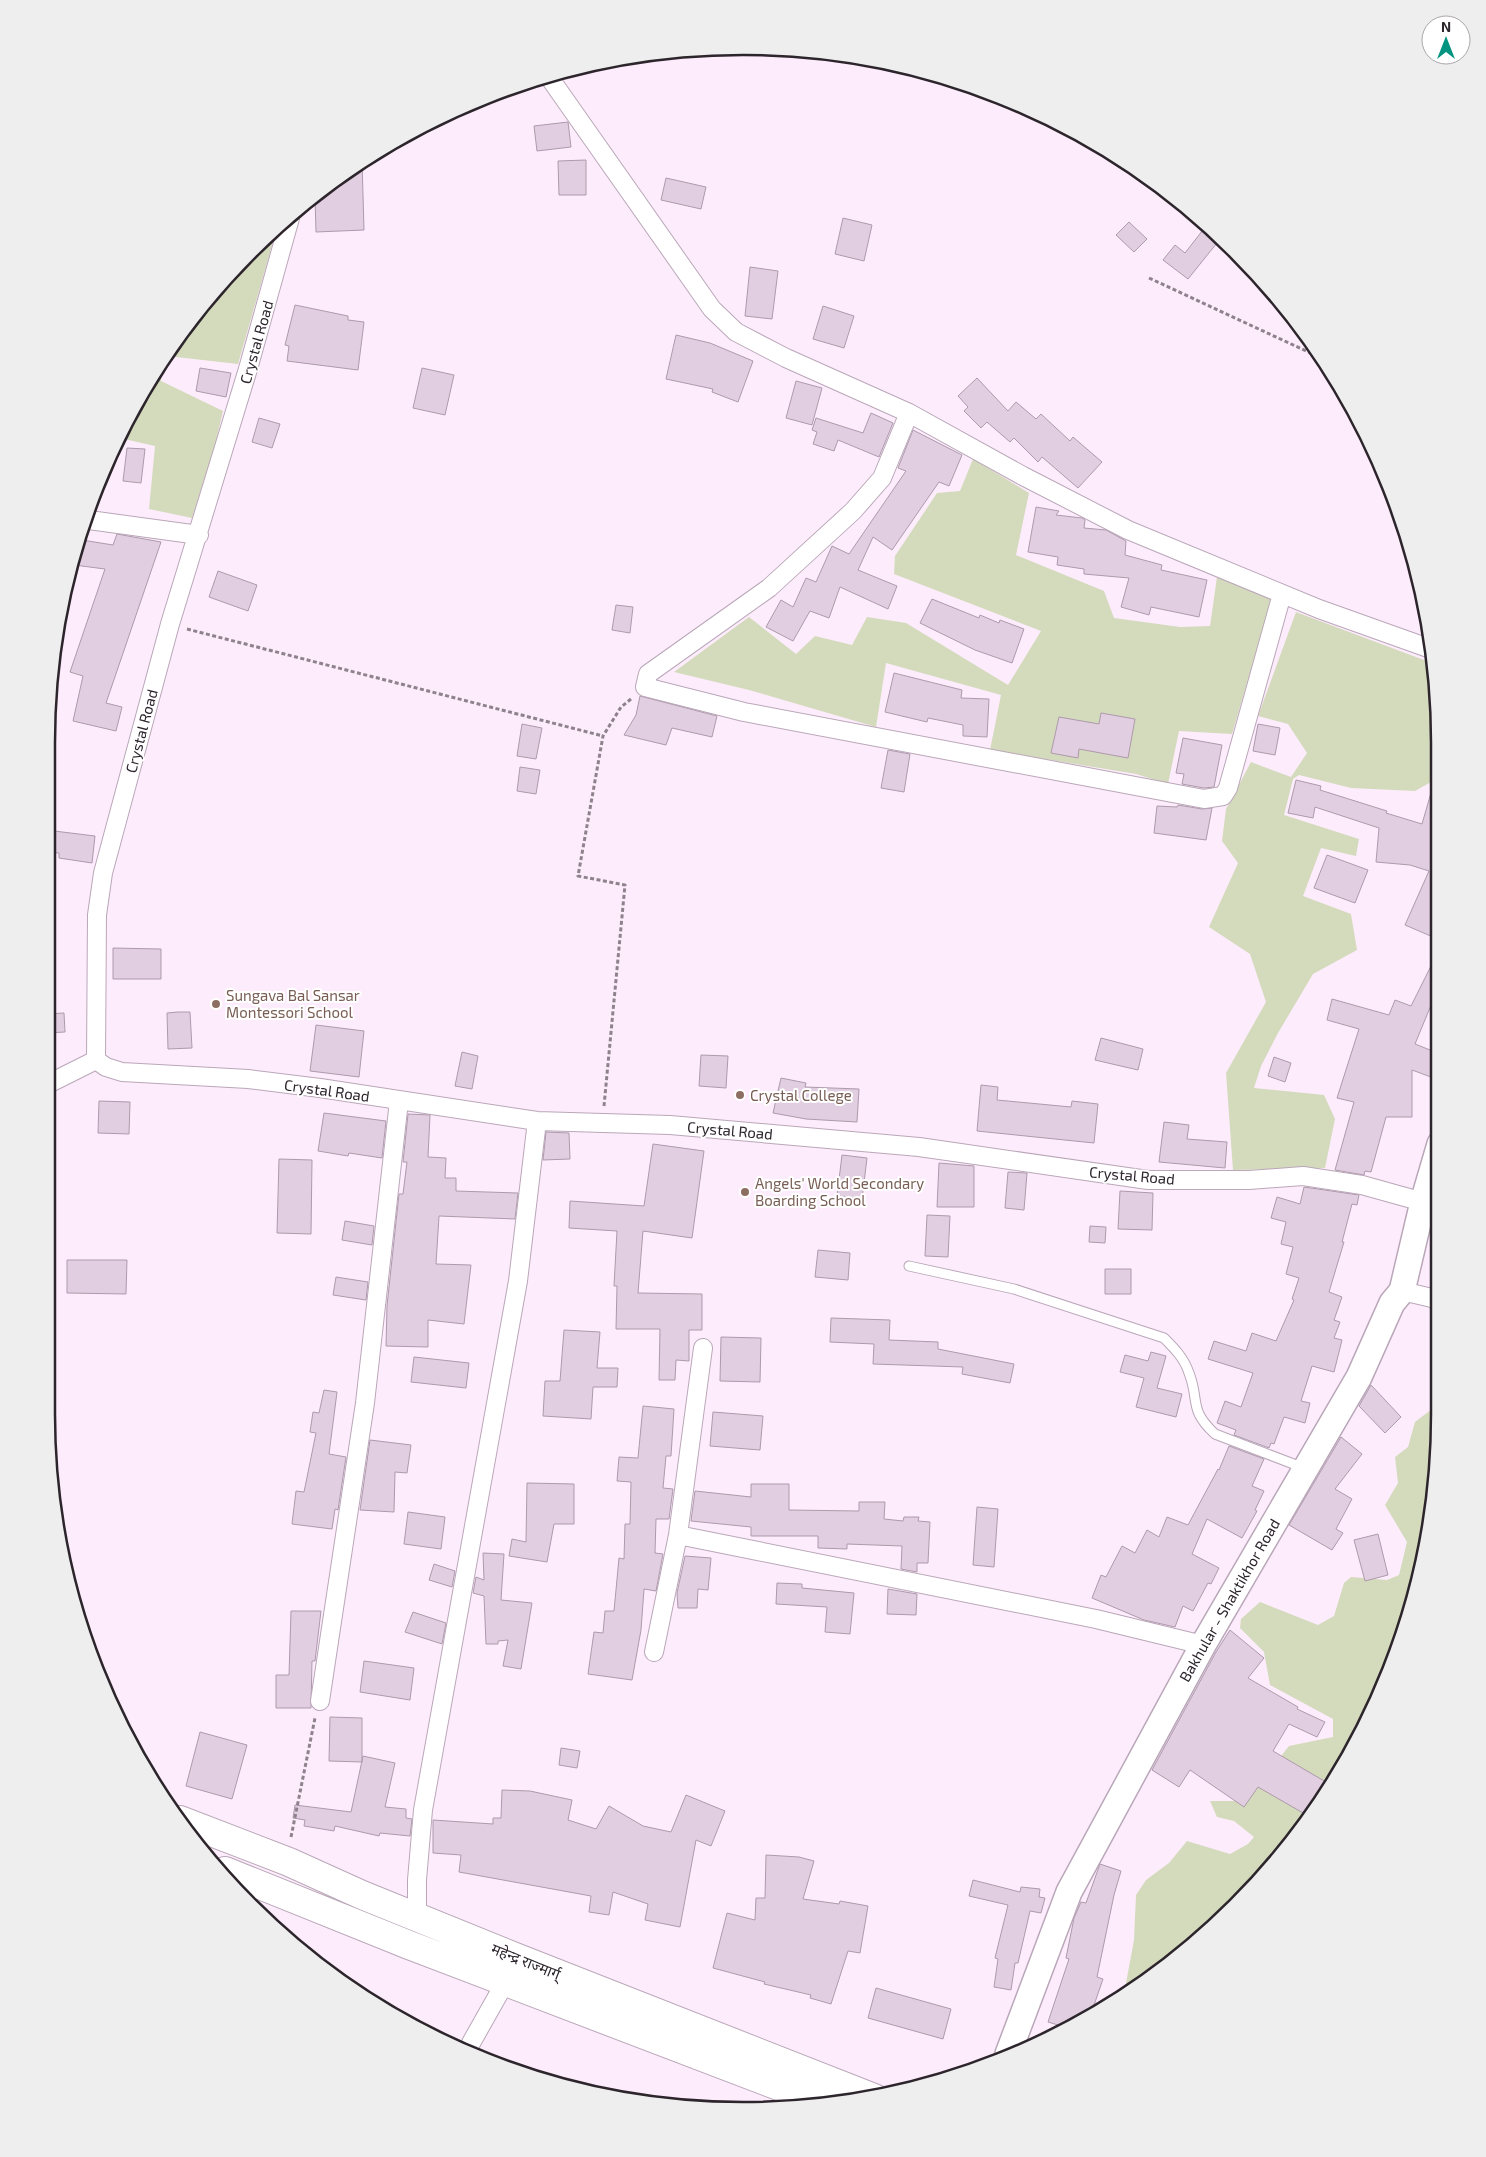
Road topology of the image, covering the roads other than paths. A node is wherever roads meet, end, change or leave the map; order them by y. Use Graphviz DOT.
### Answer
graph roads {
  1 [pos="553,82"];
  2 [pos="287,228"];
  3 [pos="909,413"];
  4 [pos="93,520"];
  5 [pos="199,535"];
  6 [pos="1282,594"];
  7 [pos="1424,648"];
  8 [pos="96,1060"];
  9 [pos="55,1080"];
  10 [pos="399,1101"];
  11 [pos="537,1121"];
  12 [pos="1431,1175"];
  13 [pos="1423,1202"];
  14 [pos="909,1266"];
  15 [pos="1402,1291"];
  16 [pos="1431,1298"];
  17 [pos="703,1348"];
  18 [pos="1304,1468"];
  19 [pos="678,1535"];
  20 [pos="1203,1645"];
  21 [pos="654,1652"];
  22 [pos="320,1701"];
  23 [pos="191,1824"];
  24 [pos="231,1873"];
  25 [pos="418,1918"];
  26 [pos="506,1982"];
  27 [pos="470,2045"];
  28 [pos="1010,2048"];
  29 [pos="859,2092"];
  30 [pos="811,2098"];
  1 -- 3 [label="street"];
  2 -- 5 [label="street, Crystal Road"];
  3 -- 6 [label="street"];
  3 -- 6 [label="street"];
  4 -- 5 [label="street"];
  5 -- 8 [label="street, Crystal Road"];
  6 -- 7 [label="street"];
  8 -- 9 [label="street"];
  8 -- 10 [label="street, Crystal Road"];
  10 -- 11 [label="street, Crystal Road"];
  10 -- 22 [label="street"];
  11 -- 13 [label="street, Crystal Road"];
  11 -- 25 [label="street"];
  12 -- 13 [label="street, Bakhular - Shaktikhor Road"];
  13 -- 15 [label="street, Bakhular - Shaktikhor Road"];
  14 -- 18 [label="lane"];
  15 -- 16 [label="street"];
  15 -- 18 [label="street, Bakhular - Shaktikhor Road"];
  17 -- 19 [label="street"];
  18 -- 20 [label="street, Bakhular - Shaktikhor Road"];
  19 -- 20 [label="street"];
  19 -- 21 [label="street"];
  20 -- 28 [label="street, Bakhular - Shaktikhor Road"];
  23 -- 25 [label="highway, महेन्द्र राज्मार्ग्"];
  24 -- 26 [label="highway, महेन्द्र राज्मार्ग्"];
  25 -- 29 [label="highway, महेन्द्र राज्मार्ग्"];
  26 -- 27 [label="street"];
  26 -- 30 [label="highway, महेन्द्र राज्मार्ग्"];
}
